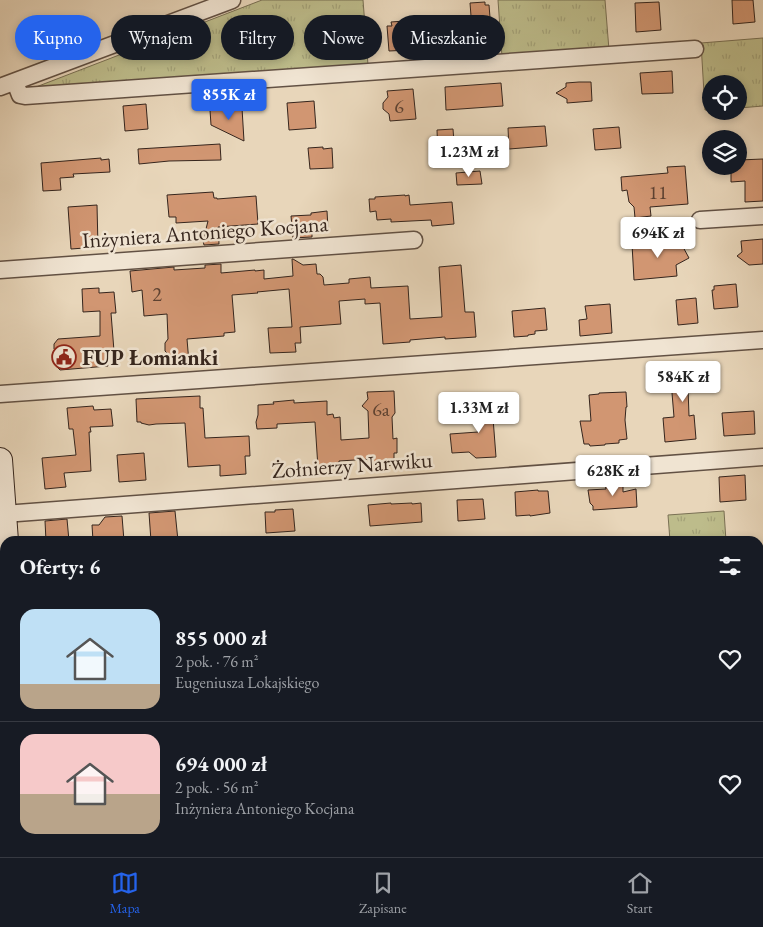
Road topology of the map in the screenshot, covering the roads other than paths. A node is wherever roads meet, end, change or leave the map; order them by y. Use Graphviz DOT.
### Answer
graph roads {
  1 [pos="232,0"];
  2 [pos="212,4"];
  3 [pos="695,49"];
  4 [pos="8,84"];
  5 [pos="763,216"];
  6 [pos="700,220"];
  7 [pos="414,240"];
  8 [pos="0,270"];
  9 [pos="763,340"];
  10 [pos="0,394"];
  11 [pos="763,456"];
  12 [pos="0,460"];
  13 [pos="4,514"];
  14 [pos="6,536"];
  1 -- 2 [label="street"];
  2 -- 4 [label="street"];
  3 -- 4 [label="street"];
  5 -- 6 [label="street"];
  7 -- 8 [label="street, Inżyniera Antoniego Kocjana"];
  9 -- 10 [label="street"];
  11 -- 13 [label="street, Żołnierzy Narwiku"];
  12 -- 13 [label="street"];
  13 -- 14 [label="street"];
}
